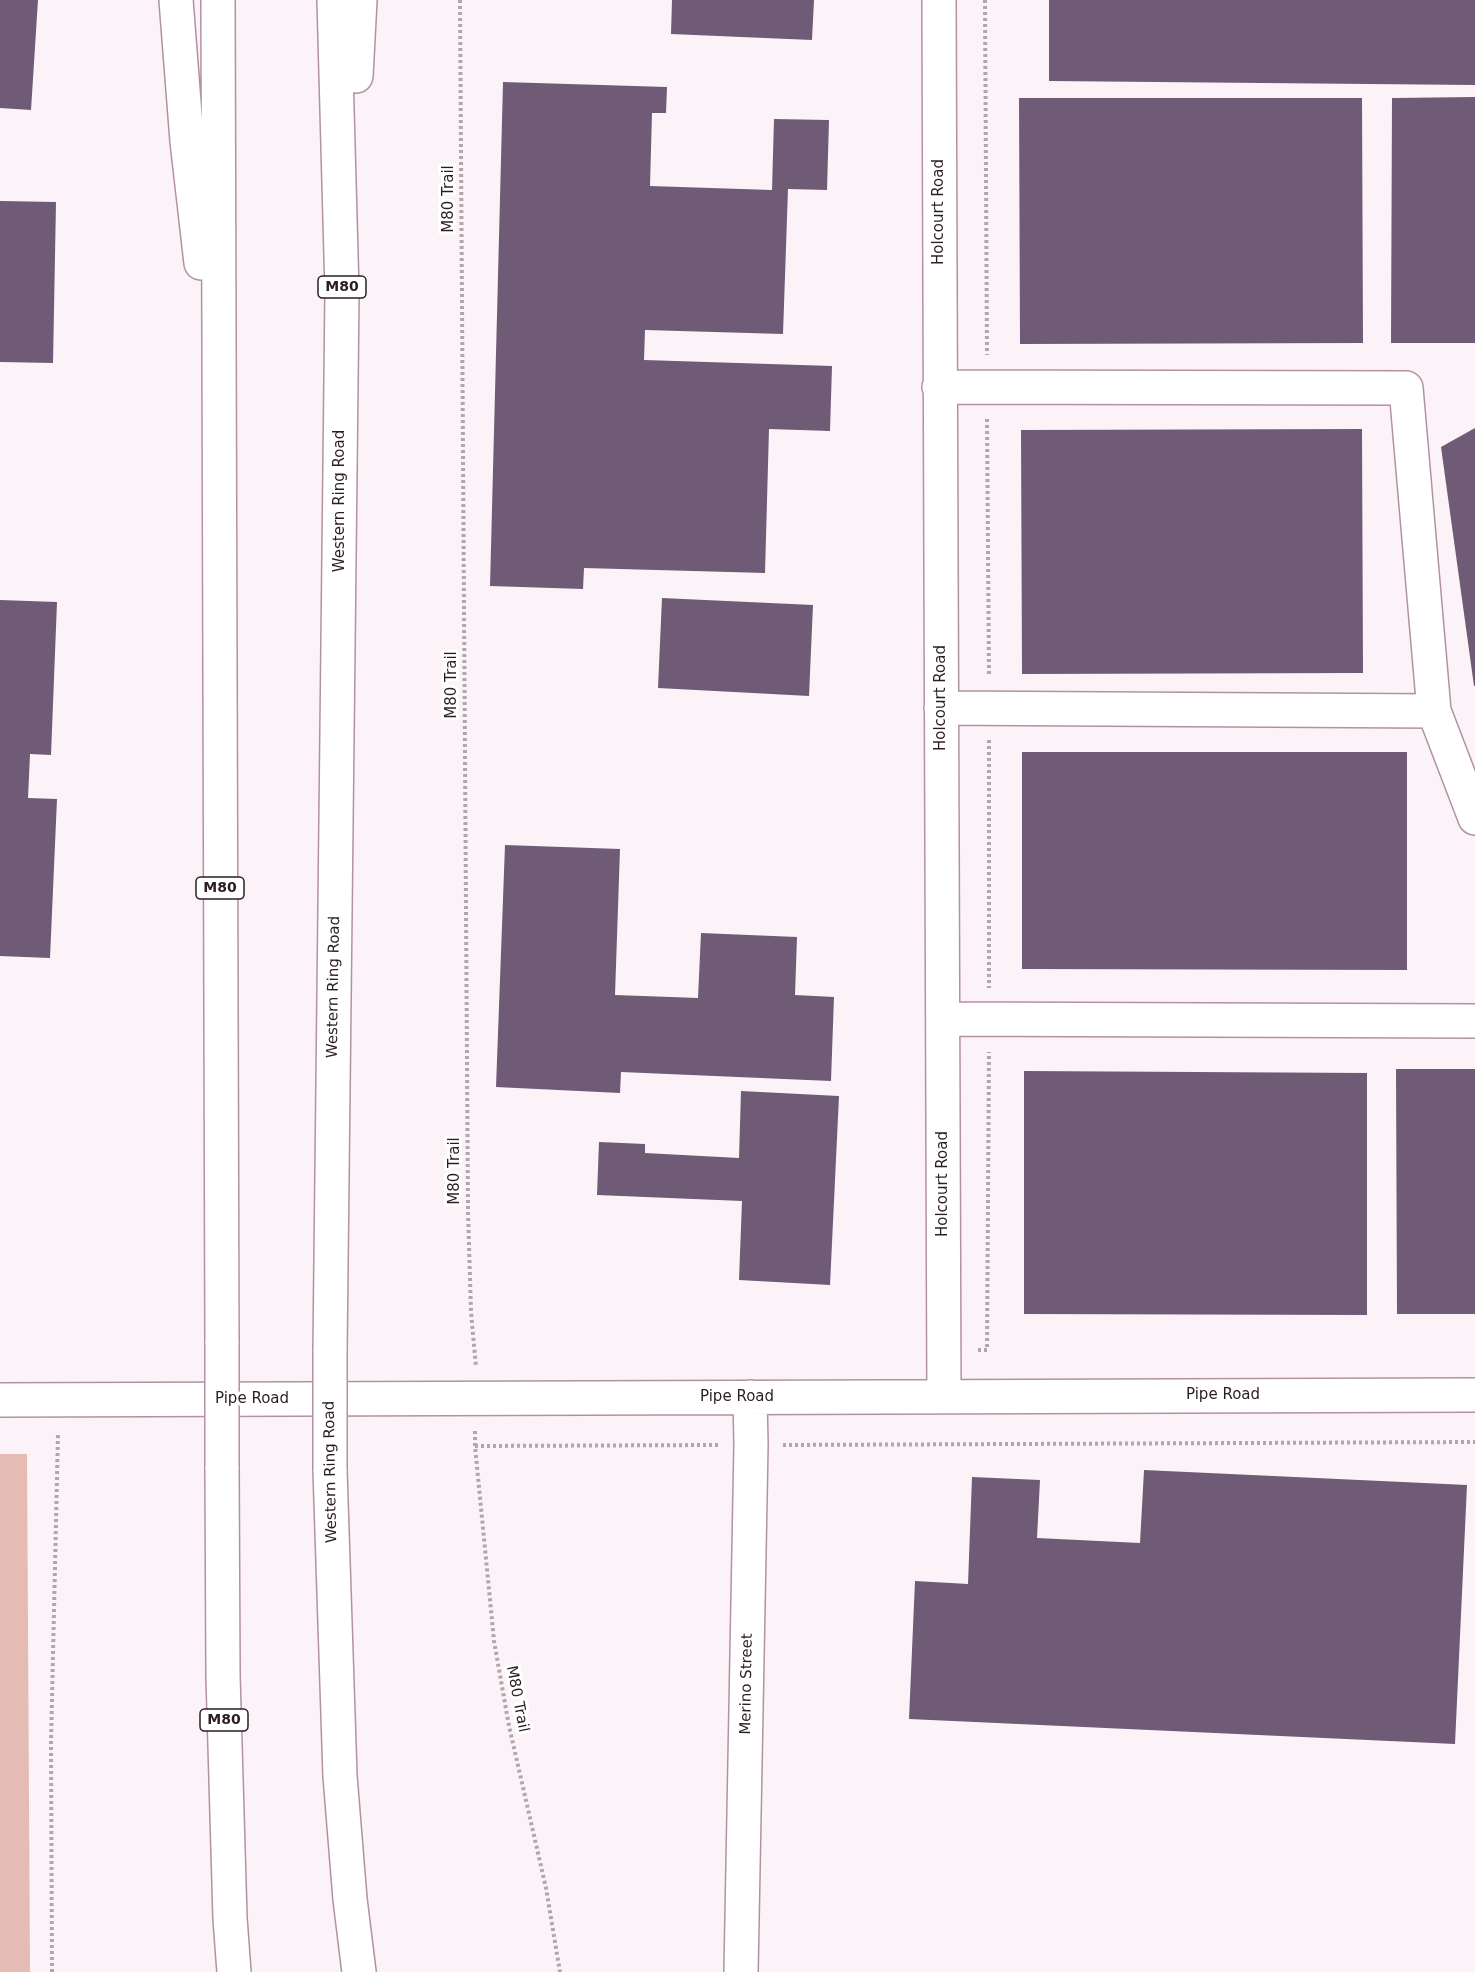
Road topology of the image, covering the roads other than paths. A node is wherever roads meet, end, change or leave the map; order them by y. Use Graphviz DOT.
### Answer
graph roads {
  1 [pos="176,0"];
  2 [pos="218,0"];
  3 [pos="334,0"];
  4 [pos="360,0"];
  5 [pos="939,0"];
  6 [pos="342,292"];
  7 [pos="939,387"];
  8 [pos="219,432"];
  9 [pos="941,708"];
  10 [pos="1434,711"];
  11 [pos="1475,818"];
  12 [pos="943,1019"];
  13 [pos="1475,1021"];
  14 [pos="1475,1395"];
  15 [pos="944,1396"];
  16 [pos="750,1397"];
  17 [pos="0,1400"];
  18 [pos="234,1972"];
  19 [pos="359,1972"];
  20 [pos="741,1972"];
  1 -- 8 [label="main road"];
  2 -- 8 [label="main road, M80"];
  3 -- 6 [label="main road, Western Ring Road / M80"];
  4 -- 6 [label="main road"];
  5 -- 7 [label="main road, Holcourt Road"];
  6 -- 19 [label="main road, Western Ring Road / M80, bridge"];
  7 -- 9 [label="main road, Holcourt Road"];
  7 -- 10 [label="main road"];
  8 -- 18 [label="main road, M80, bridge"];
  9 -- 10 [label="main road"];
  9 -- 12 [label="main road, Holcourt Road"];
  10 -- 11 [label="main road"];
  12 -- 13 [label="main road"];
  12 -- 15 [label="main road, Holcourt Road"];
  14 -- 15 [label="main road, Pipe Road"];
  15 -- 16 [label="main road, Pipe Road"];
  16 -- 17 [label="main road, Pipe Road"];
  16 -- 20 [label="main road, Merino Street"];
}
